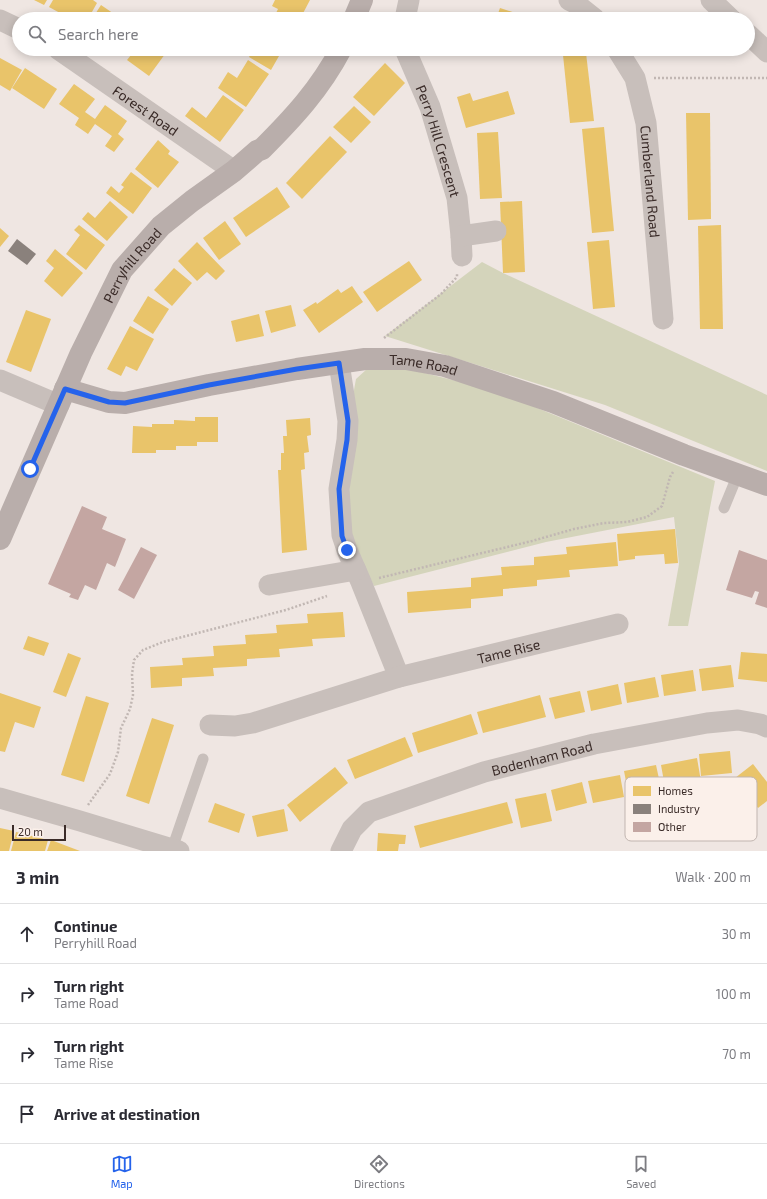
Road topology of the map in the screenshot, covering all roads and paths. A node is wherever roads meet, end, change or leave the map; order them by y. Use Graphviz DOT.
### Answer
graph roads {
  1 [pos="362,0"];
  2 [pos="409,0"];
  3 [pos="569,0"];
  4 [pos="711,0"];
  5 [pos="357,12"];
  6 [pos="406,12"];
  7 [pos="586,12"];
  8 [pos="724,12"];
  9 [pos="0,20"];
  10 [pos="12,26"];
  11 [pos="755,41"];
  12 [pos="767,52"];
  13 [pos="68,56"];
  14 [pos="337,56"];
  15 [pos="408,56"];
  16 [pos="621,56"];
  17 [pos="635,78"];
  18 [pos="767,78"];
  19 [pos="234,171"];
  20 [pos="496,231"];
  21 [pos="462,246"];
  22 [pos="663,319"];
  23 [pos="365,359"];
  24 [pos="339,363"];
  25 [pos="0,380"];
  26 [pos="62,397"];
  27 [pos="738,474"];
  28 [pos="767,484"];
  29 [pos="724,508"];
  30 [pos="0,539"];
  31 [pos="356,570"];
  32 [pos="269,585"];
  33 [pos="618,624"];
  34 [pos="399,677"];
  35 [pos="210,725"];
  36 [pos="767,727"];
  37 [pos="203,759"];
  38 [pos="0,798"];
  39 [pos="175,850"];
  40 [pos="341,851"];
  1 -- 5 [label="street"];
  2 -- 6 [label="street"];
  3 -- 7 [label="street"];
  4 -- 8 [label="street"];
  9 -- 10 [label="street"];
  11 -- 12 [label="street"];
  13 -- 19 [label="street, Forest Road"];
  14 -- 19 [label="street, Perryhill Road"];
  15 -- 21 [label="street, Perry Hill Crescent"];
  16 -- 17 [label="street, Cumberland Road"];
  17 -- 18 [label="path"];
  17 -- 22 [label="street, Cumberland Road"];
  19 -- 26 [label="street, Perryhill Road"];
  20 -- 21 [label="street"];
  21 -- 23 [label="path"];
  23 -- 24 [label="street, Tame Road"];
  23 -- 27 [label="street, Tame Road"];
  24 -- 26 [label="street, Tame Road"];
  24 -- 31 [label="street"];
  25 -- 26 [label="street"];
  26 -- 30 [label="street, Perryhill Road"];
  27 -- 28 [label="street, Tame Road"];
  27 -- 29 [label="lane"];
  31 -- 32 [label="street"];
  31 -- 34 [label="street"];
  33 -- 34 [label="street, Tame Rise"];
  34 -- 35 [label="street, Tame Rise"];
  36 -- 40 [label="street, Bodenham Road"];
  37 -- 39 [label="lane"];
  38 -- 39 [label="street"];
}
